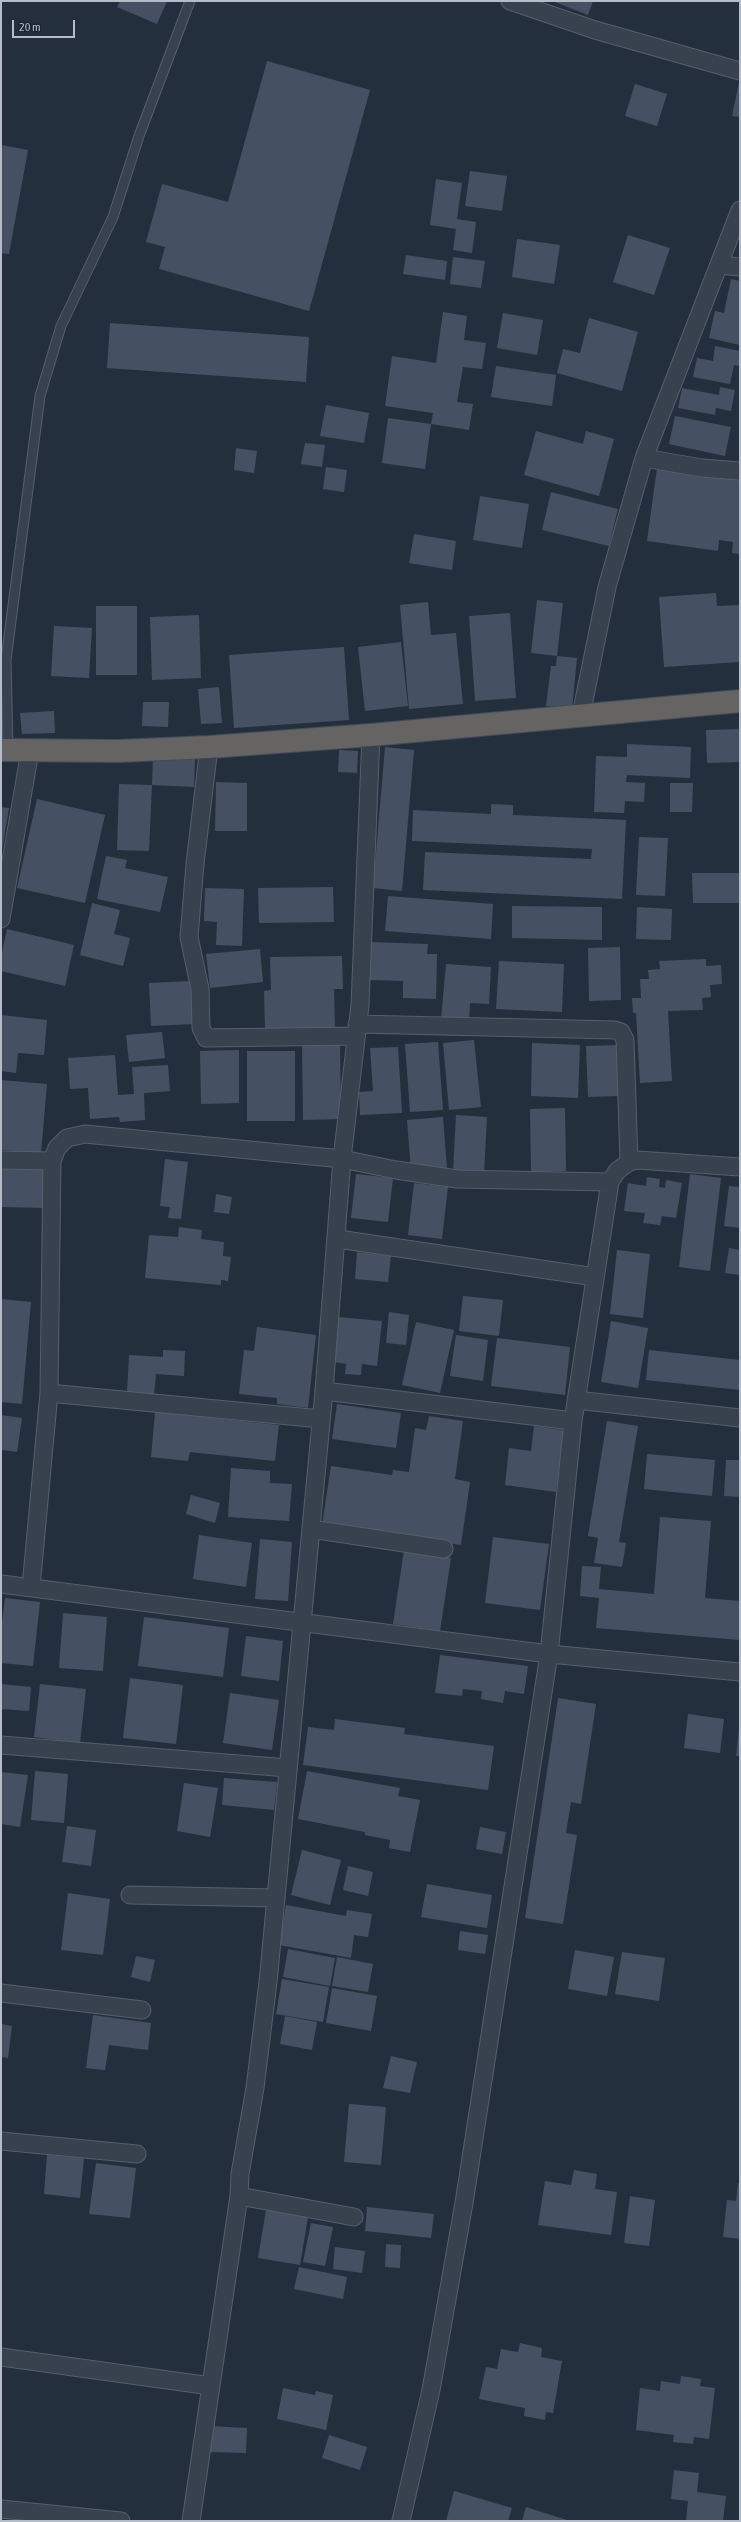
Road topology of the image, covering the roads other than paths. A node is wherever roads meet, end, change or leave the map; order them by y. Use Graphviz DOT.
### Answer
graph roads {
  1 [pos="190,1"];
  2 [pos="510,1"];
  3 [pos="740,71"];
  4 [pos="740,210"];
  5 [pos="719,265"];
  6 [pos="740,267"];
  7 [pos="644,458"];
  8 [pos="740,471"];
  9 [pos="740,701"];
  10 [pos="582,715"];
  11 [pos="371,735"];
  12 [pos="209,747"];
  13 [pos="4,750"];
  14 [pos="30,751"];
  15 [pos="1,919"];
  16 [pos="356,1030"];
  17 [pos="342,1159"];
  18 [pos="1,1160"];
  19 [pos="52,1161"];
  20 [pos="629,1162"];
  21 [pos="740,1167"];
  22 [pos="610,1182"];
  23 [pos="338,1239"];
  24 [pos="595,1277"];
  25 [pos="324,1391"];
  26 [pos="49,1393"];
  27 [pos="576,1400"];
  28 [pos="740,1418"];
  29 [pos="320,1419"];
  30 [pos="573,1421"];
  31 [pos="311,1529"];
  32 [pos="444,1549"];
  33 [pos="1,1584"];
  34 [pos="31,1587"];
  35 [pos="303,1622"];
  36 [pos="549,1654"];
  37 [pos="740,1672"];
  38 [pos="1,1745"];
  39 [pos="288,1768"];
  40 [pos="130,1895"];
  41 [pos="276,1898"];
  42 [pos="1,1994"];
  43 [pos="142,2010"];
  44 [pos="1,2141"];
  45 [pos="137,2154"];
  46 [pos="239,2196"];
  47 [pos="354,2217"];
  48 [pos="1,2357"];
  49 [pos="211,2386"];
  50 [pos="1,2510"];
  51 [pos="121,2521"];
  52 [pos="191,2521"];
  53 [pos="401,2521"];
  1 -- 13 [label="lane"];
  2 -- 3 [label="street"];
  4 -- 5 [label="street"];
  5 -- 6 [label="street"];
  5 -- 7 [label="street"];
  7 -- 8 [label="street"];
  7 -- 10 [label="street"];
  9 -- 10 [label="highway"];
  10 -- 11 [label="highway"];
  11 -- 12 [label="highway"];
  11 -- 16 [label="street"];
  12 -- 14 [label="highway"];
  12 -- 16 [label="street"];
  13 -- 14 [label="highway"];
  14 -- 15 [label="street"];
  16 -- 17 [label="street"];
  16 -- 20 [label="street"];
  17 -- 19 [label="street"];
  17 -- 22 [label="street"];
  17 -- 23 [label="street"];
  18 -- 19 [label="street"];
  19 -- 26 [label="street"];
  20 -- 21 [label="street"];
  20 -- 22 [label="street"];
  22 -- 24 [label="street"];
  23 -- 24 [label="street"];
  23 -- 25 [label="street"];
  24 -- 27 [label="street"];
  25 -- 29 [label="street"];
  25 -- 30 [label="street"];
  26 -- 29 [label="street"];
  26 -- 34 [label="street"];
  27 -- 28 [label="street"];
  27 -- 30 [label="street"];
  29 -- 31 [label="street"];
  30 -- 36 [label="street"];
  31 -- 32 [label="street"];
  31 -- 35 [label="street"];
  33 -- 34 [label="street"];
  34 -- 35 [label="street"];
  35 -- 36 [label="street"];
  35 -- 39 [label="street"];
  36 -- 37 [label="street"];
  36 -- 53 [label="street"];
  38 -- 39 [label="street"];
  39 -- 41 [label="street"];
  40 -- 41 [label="street"];
  41 -- 46 [label="street"];
  42 -- 43 [label="street"];
  44 -- 45 [label="street"];
  46 -- 47 [label="street"];
  46 -- 49 [label="street"];
  48 -- 49 [label="street"];
  49 -- 52 [label="street"];
  50 -- 51 [label="street"];
}
